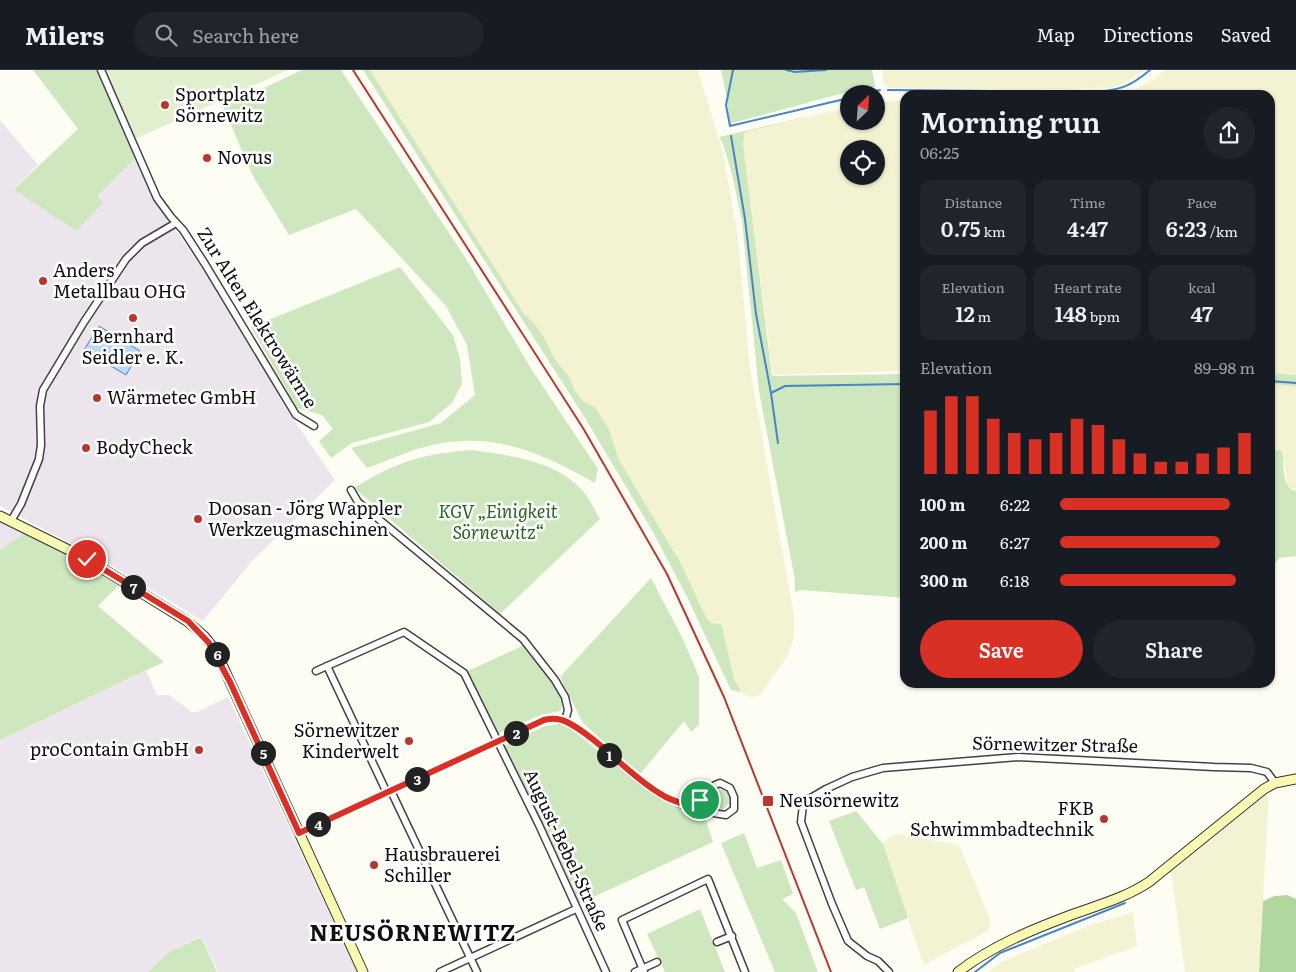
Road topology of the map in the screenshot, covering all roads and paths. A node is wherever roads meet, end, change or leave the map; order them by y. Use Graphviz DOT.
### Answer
graph roads {
  1 [pos="101,70"];
  2 [pos="176,223"];
  3 [pos="314,426"];
  4 [pos="351,490"];
  5 [pos="0,516"];
  6 [pos="11,521"];
  7 [pos="327,666"];
  8 [pos="316,671"];
  9 [pos="566,721"];
  10 [pos="498,741"];
  11 [pos="1296,779"];
  12 [pos="1275,783"];
  13 [pos="389,792"];
  14 [pos="691,806"];
  15 [pos="299,833"];
  16 [pos="576,908"];
  17 [pos="732,936"];
  18 [pos="717,942"];
  19 [pos="470,958"];
  20 [pos="657,962"];
  21 [pos="643,970"];
  22 [pos="363,972"];
  23 [pos="440,972"];
  24 [pos="477,972"];
  25 [pos="606,972"];
  26 [pos="635,972"];
  27 [pos="745,972"];
  28 [pos="889,972"];
  29 [pos="958,972"];
  1 -- 2 [label="street, Zur Alten Elektrowärme"];
  2 -- 3 [label="street, Zur Alten Elektrowärme"];
  2 -- 6 [label="street, Zur Alten Elektrowärme"];
  4 -- 9 [label="street"];
  5 -- 6 [label="street"];
  6 -- 15 [label="street"];
  7 -- 8 [label="street"];
  7 -- 10 [label="street, August-Bebel-Straße"];
  7 -- 13 [label="street"];
  9 -- 10 [label="street"];
  9 -- 14 [label="street"];
  10 -- 13 [label="street"];
  10 -- 16 [label="street, August-Bebel-Straße"];
  11 -- 12 [label="street"];
  12 -- 28 [label="street, Sörnewitzer Straße"];
  12 -- 29 [label="street"];
  13 -- 15 [label="street"];
  13 -- 19 [label="street"];
  14 -- 14 [label="street"];
  15 -- 22 [label="street"];
  16 -- 19 [label="street"];
  16 -- 25 [label="street, August-Bebel-Straße"];
  17 -- 18 [label="street"];
  17 -- 21 [label="street"];
  17 -- 27 [label="street"];
  19 -- 23 [label="street"];
  19 -- 24 [label="street"];
  20 -- 21 [label="street"];
  21 -- 26 [label="street"];
}
